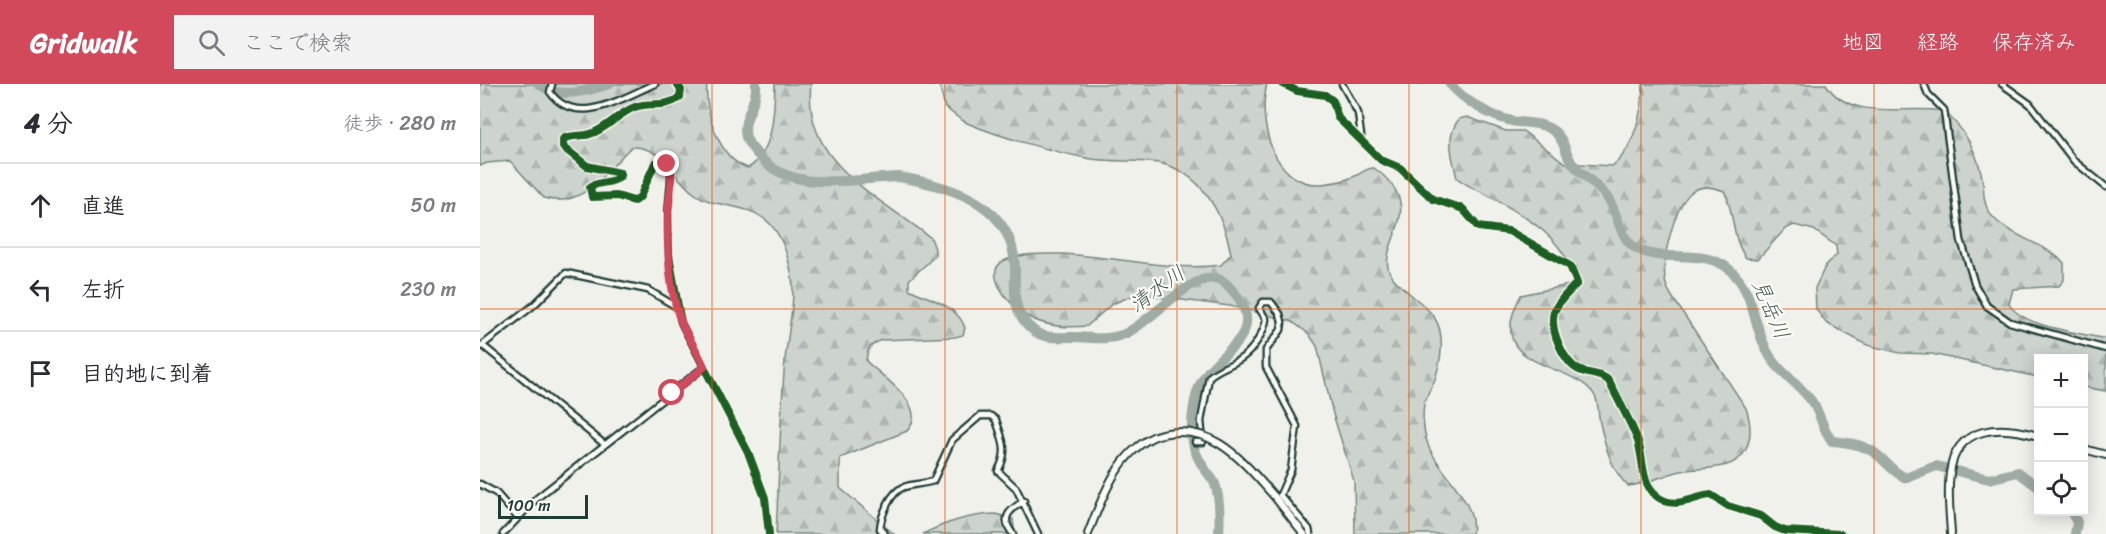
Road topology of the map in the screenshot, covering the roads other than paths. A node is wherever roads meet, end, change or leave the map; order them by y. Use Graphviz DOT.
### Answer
graph roads {
  1 [pos="552,84"];
  2 [pos="655,84"];
  3 [pos="677,84"];
  4 [pos="1283,84"];
  5 [pos="1342,84"];
  6 [pos="1924,84"];
  7 [pos="2002,84"];
  8 [pos="1362,143"];
  9 [pos="2106,187"];
  10 [pos="677,307"];
  11 [pos="481,345"];
  12 [pos="2106,349"];
  13 [pos="704,367"];
  14 [pos="2034,435"];
  15 [pos="1196,442"];
  16 [pos="603,443"];
  17 [pos="2088,450"];
  18 [pos="2106,455"];
  19 [pos="480,484"];
  20 [pos="1024,501"];
  21 [pos="518,517"];
  22 [pos="503,534"];
  23 [pos="769,534"];
  24 [pos="885,534"];
  25 [pos="1013,534"];
  26 [pos="1038,534"];
  27 [pos="1088,534"];
  28 [pos="1304,534"];
  29 [pos="1310,534"];
  30 [pos="1841,534"];
  31 [pos="1951,534"];
  1 -- 2 [label="street"];
  3 -- 10 [label="street"];
  4 -- 8 [label="street"];
  5 -- 8 [label="street"];
  6 -- 12 [label="street"];
  7 -- 9 [label="street"];
  8 -- 30 [label="street"];
  10 -- 11 [label="street"];
  10 -- 13 [label="street"];
  11 -- 16 [label="street"];
  13 -- 16 [label="street"];
  13 -- 23 [label="street"];
  14 -- 31 [label="street"];
  15 -- 29 [label="street"];
  16 -- 21 [label="street"];
  17 -- 18 [label="street"];
  19 -- 21 [label="street"];
  20 -- 24 [label="street"];
  20 -- 25 [label="street"];
  20 -- 26 [label="street"];
  21 -- 22 [label="street"];
  27 -- 28 [label="street, bridge"];
}
